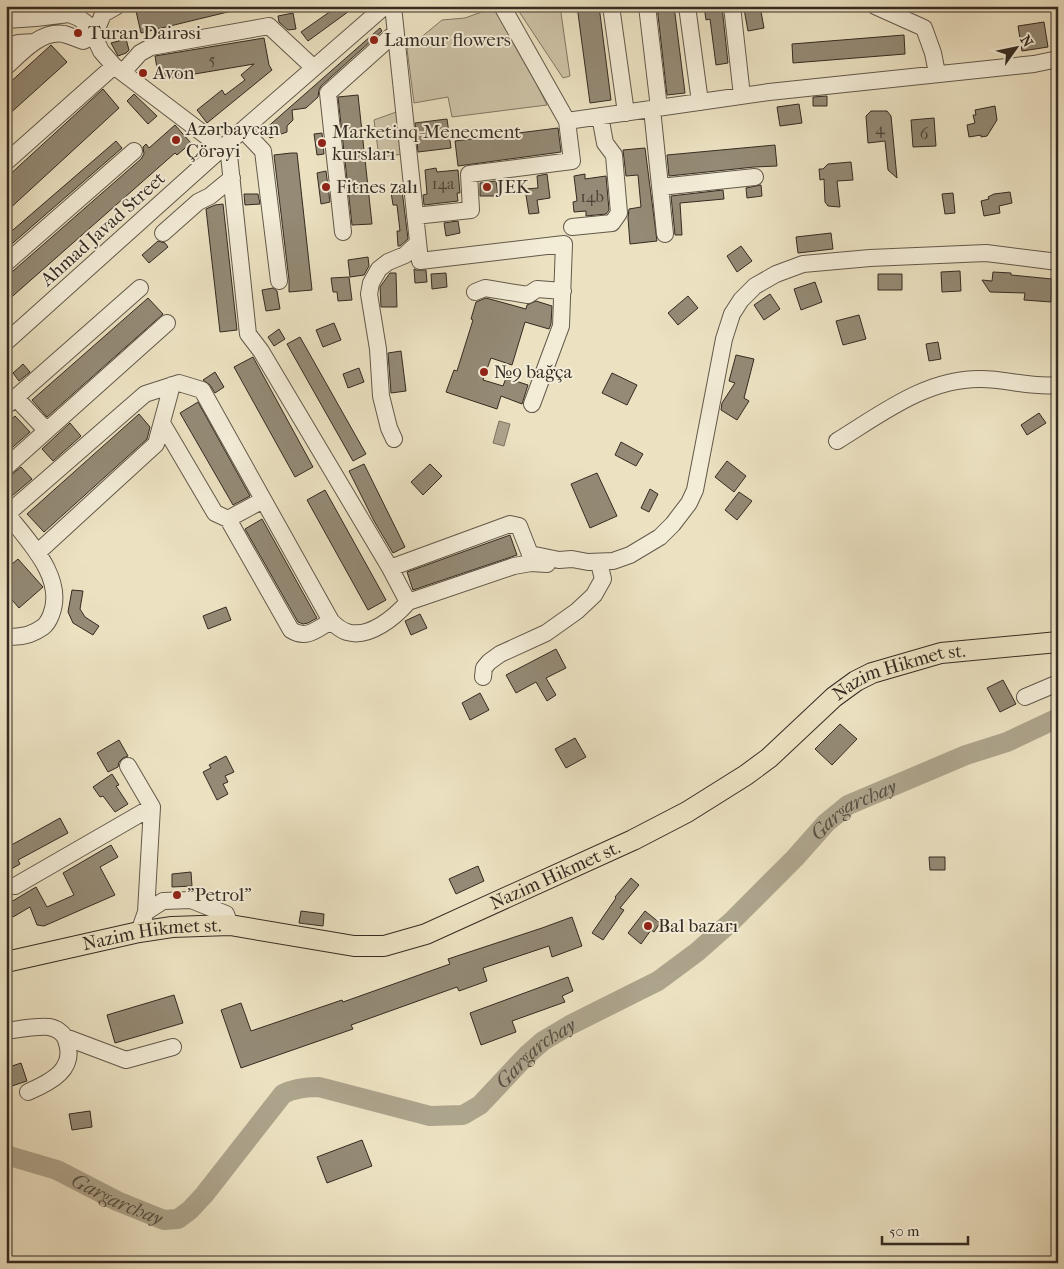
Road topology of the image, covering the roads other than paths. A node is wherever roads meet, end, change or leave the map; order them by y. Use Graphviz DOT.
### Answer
graph roads {
  1 [pos="117,6"];
  2 [pos="385,6"];
  3 [pos="393,6"];
  4 [pos="502,6"];
  5 [pos="611,6"];
  6 [pos="647,6"];
  7 [pos="687,6"];
  8 [pos="732,6"];
  9 [pos="875,6"];
  10 [pos="6,20"];
  11 [pos="395,33"];
  12 [pos="94,36"];
  13 [pos="36,42"];
  14 [pos="6,47"];
  15 [pos="1058,59"];
  16 [pos="6,67"];
  17 [pos="314,68"];
  18 [pos="119,69"];
  19 [pos="937,73"];
  20 [pos="742,96"];
  21 [pos="700,102"];
  22 [pos="656,109"];
  23 [pos="626,113"];
  24 [pos="600,116"];
  25 [pos="567,121"];
  26 [pos="243,130"];
  27 [pos="222,148"];
  28 [pos="134,151"];
  29 [pos="6,162"];
  30 [pos="755,177"];
  31 [pos="232,178"];
  32 [pos="660,187"];
  33 [pos="415,216"];
  34 [pos="572,227"];
  35 [pos="343,232"];
  36 [pos="163,233"];
  37 [pos="665,234"];
  38 [pos="418,243"];
  39 [pos="1058,262"];
  40 [pos="6,263"];
  41 [pos="279,281"];
  42 [pos="140,288"];
  43 [pos="563,291"];
  44 [pos="475,292"];
  45 [pos="167,323"];
  46 [pos="6,342"];
  47 [pos="172,385"];
  48 [pos="1058,385"];
  49 [pos="11,401"];
  50 [pos="532,404"];
  51 [pos="162,422"];
  52 [pos="46,430"];
  53 [pos="394,439"];
  54 [pos="837,440"];
  55 [pos="6,467"];
  56 [pos="263,500"];
  57 [pos="228,520"];
  58 [pos="37,553"];
  59 [pos="531,558"];
  60 [pos="598,563"];
  61 [pos="390,568"];
  62 [pos="408,602"];
  63 [pos="331,621"];
  64 [pos="6,636"];
  65 [pos="1058,642"];
  66 [pos="483,677"];
  67 [pos="1058,683"];
  68 [pos="1025,697"];
  69 [pos="128,766"];
  70 [pos="152,807"];
  71 [pos="15,886"];
  72 [pos="146,912"];
  73 [pos="230,925"];
  74 [pos="139,932"];
  75 [pos="6,962"];
  76 [pos="6,1031"];
  77 [pos="65,1037"];
  78 [pos="173,1047"];
  79 [pos="28,1092"];
  1 -- 12 [label="street"];
  2 -- 17 [label="street, Ahmad Javad Street"];
  3 -- 11 [label="street"];
  4 -- 25 [label="street"];
  5 -- 23 [label="street"];
  6 -- 22 [label="street"];
  7 -- 21 [label="street"];
  8 -- 20 [label="street"];
  9 -- 19 [label="street"];
  10 -- 12 [label="street"];
  11 -- 33 [label="street"];
  11 -- 35 [label="street"];
  12 -- 13 [label="street"];
  12 -- 18 [label="street"];
  13 -- 14 [label="street"];
  13 -- 16 [label="street"];
  15 -- 19 [label="street"];
  17 -- 18 [label="street"];
  17 -- 26 [label="street, Ahmad Javad Street"];
  18 -- 27 [label="street"];
  18 -- 29 [label="street"];
  19 -- 20 [label="street"];
  20 -- 21 [label="street"];
  21 -- 22 [label="street"];
  22 -- 23 [label="street"];
  22 -- 32 [label="street"];
  23 -- 24 [label="street"];
  24 -- 25 [label="street"];
  24 -- 34 [label="street"];
  25 -- 33 [label="street"];
  26 -- 27 [label="street, Ahmad Javad Street"];
  26 -- 41 [label="street"];
  27 -- 31 [label="street"];
  27 -- 46 [label="street, Ahmad Javad Street"];
  28 -- 40 [label="street"];
  30 -- 32 [label="street"];
  31 -- 36 [label="street"];
  31 -- 61 [label="street"];
  32 -- 37 [label="street"];
  33 -- 38 [label="street"];
  38 -- 43 [label="street"];
  38 -- 53 [label="street"];
  39 -- 60 [label="street"];
  42 -- 49 [label="street"];
  43 -- 44 [label="street"];
  43 -- 50 [label="street"];
  45 -- 52 [label="street"];
  47 -- 51 [label="street"];
  47 -- 56 [label="street"];
  47 -- 58 [label="street"];
  48 -- 54 [label="street"];
  49 -- 52 [label="street"];
  51 -- 57 [label="street"];
  51 -- 58 [label="street"];
  52 -- 55 [label="street"];
  56 -- 57 [label="street"];
  56 -- 63 [label="street"];
  57 -- 63 [label="street"];
  58 -- 64 [label="street"];
  59 -- 60 [label="street"];
  59 -- 61 [label="street"];
  59 -- 62 [label="street"];
  60 -- 66 [label="street"];
  61 -- 62 [label="street"];
  62 -- 63 [label="street"];
  65 -- 73 [label="main road, Nazim Hikmet st."];
  67 -- 68 [label="street"];
  69 -- 70 [label="street"];
  70 -- 71 [label="street"];
  70 -- 72 [label="street"];
  72 -- 73 [label="street"];
  72 -- 74 [label="street"];
  73 -- 74 [label="main road, Nazim Hikmet st."];
  74 -- 75 [label="main road, Nazim Hikmet st."];
  76 -- 77 [label="street"];
  77 -- 78 [label="street"];
  77 -- 79 [label="street"];
}
